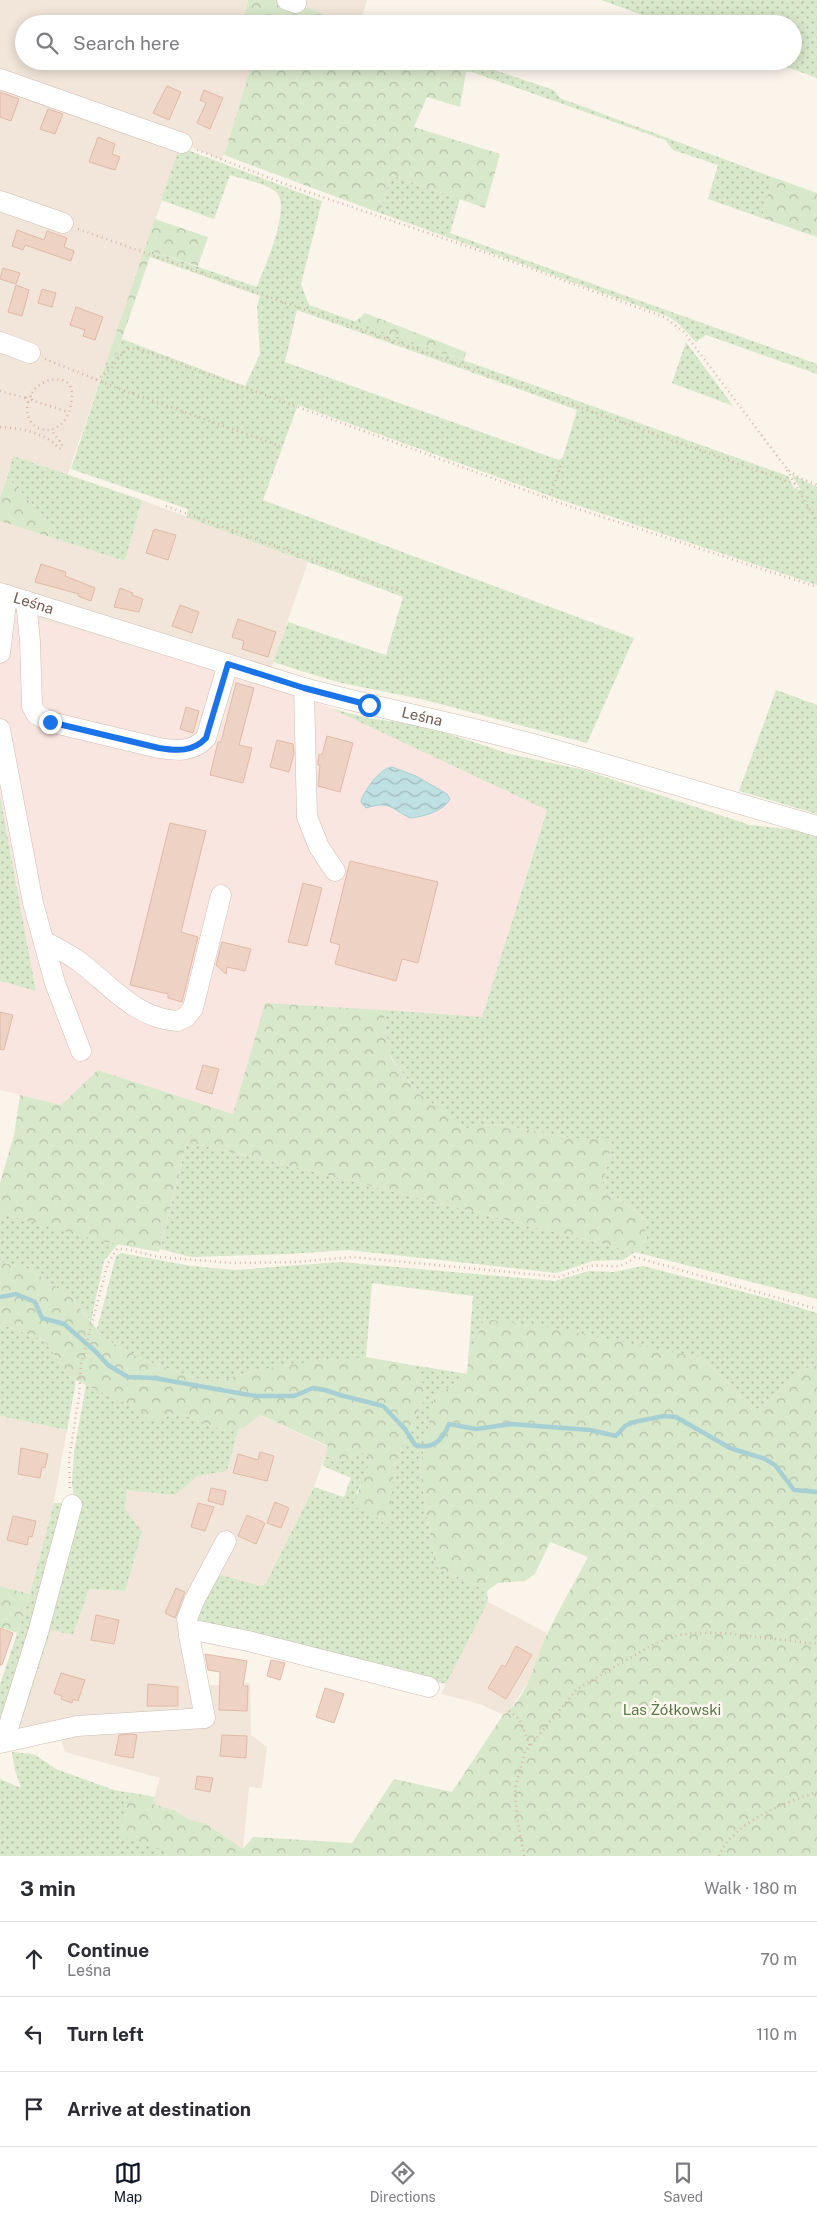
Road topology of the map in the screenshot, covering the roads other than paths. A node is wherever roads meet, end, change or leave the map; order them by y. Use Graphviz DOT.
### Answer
graph roads {
  1 [pos="0,80"];
  2 [pos="182,143"];
  3 [pos="0,201"];
  4 [pos="63,223"];
  5 [pos="0,342"];
  6 [pos="30,353"];
  7 [pos="3,594"];
  8 [pos="26,601"];
  9 [pos="0,653"];
  10 [pos="228,664"];
  11 [pos="304,688"];
  12 [pos="0,730"];
  13 [pos="817,826"];
  14 [pos="335,871"];
  15 [pos="221,895"];
  16 [pos="44,941"];
  17 [pos="80,1051"];
  18 [pos="72,1505"];
  19 [pos="226,1541"];
  20 [pos="189,1635"];
  21 [pos="429,1686"];
  22 [pos="2,1742"];
  1 -- 2 [label="street"];
  3 -- 4 [label="street"];
  5 -- 6 [label="street"];
  7 -- 8 [label="street, Leśna"];
  7 -- 9 [label="street"];
  8 -- 10 [label="street, Leśna"];
  8 -- 10 [label="street"];
  10 -- 11 [label="street, Leśna"];
  11 -- 13 [label="street, Leśna"];
  11 -- 14 [label="street"];
  12 -- 16 [label="street"];
  15 -- 16 [label="street"];
  16 -- 17 [label="street"];
  18 -- 22 [label="street"];
  19 -- 20 [label="street"];
  20 -- 21 [label="street"];
  20 -- 22 [label="street"];
}
